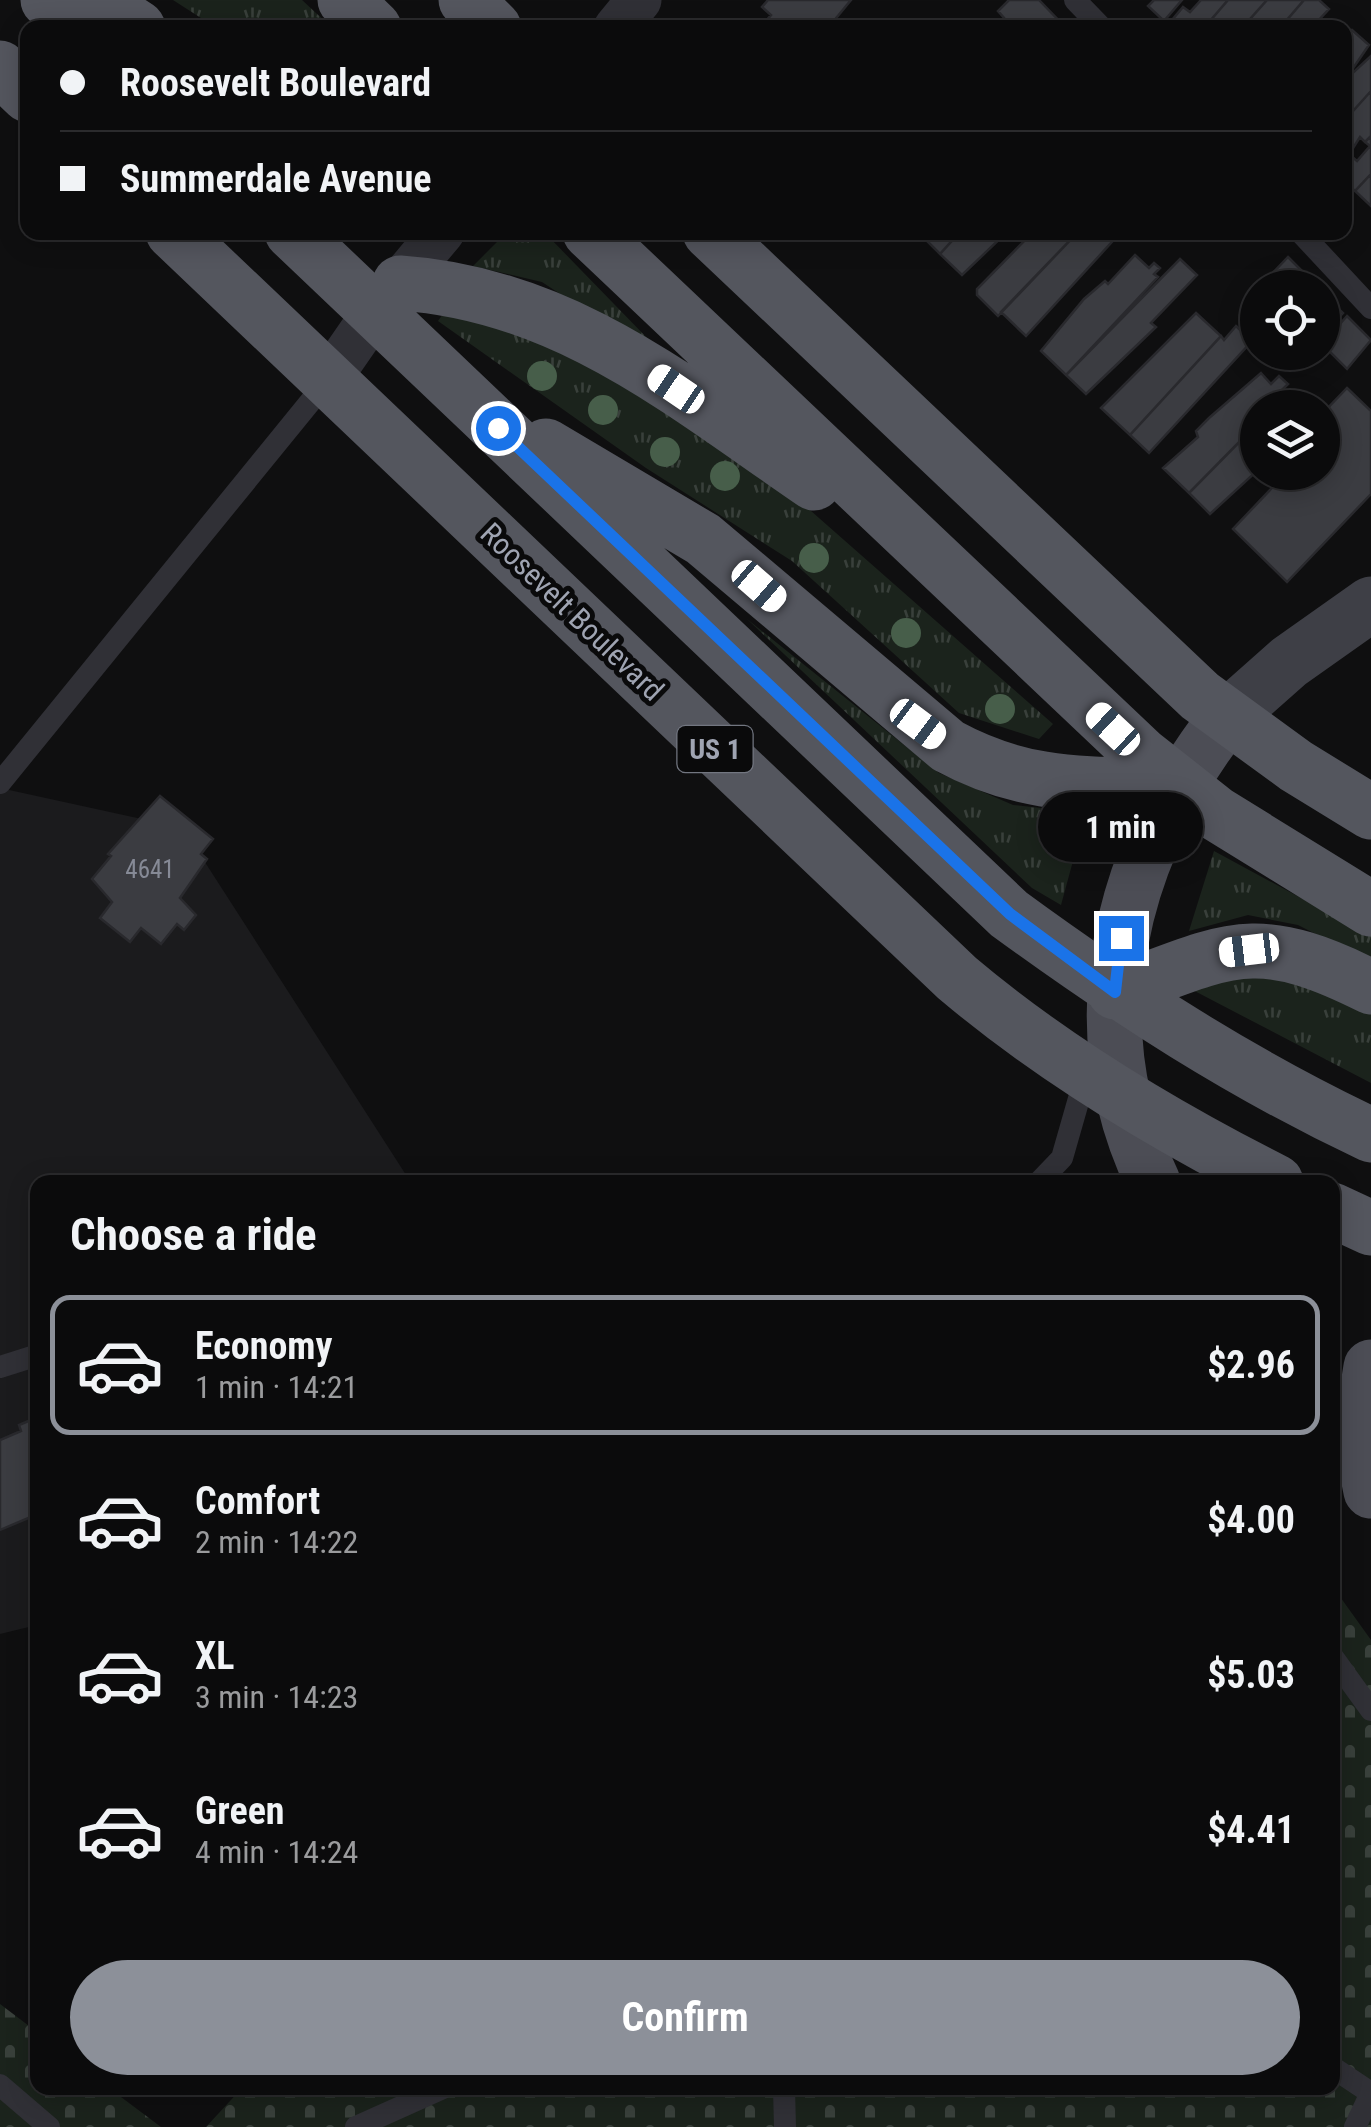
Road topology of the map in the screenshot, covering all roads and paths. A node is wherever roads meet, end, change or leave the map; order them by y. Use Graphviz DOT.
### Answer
graph roads {
  1 [pos="48,0"];
  2 [pos="96,0"];
  3 [pos="345,0"];
  4 [pos="466,0"];
  5 [pos="639,0"];
  6 [pos="1075,0"];
  7 [pos="69,20"];
  8 [pos="126,20"];
  9 [pos="366,20"];
  10 [pos="486,20"];
  11 [pos="623,20"];
  12 [pos="1094,20"];
  13 [pos="0,68"];
  14 [pos="20,87"];
  15 [pos="180,240"];
  16 [pos="304,240"];
  17 [pos="435,240"];
  18 [pos="598,240"];
  19 [pos="719,240"];
  20 [pos="1307,240"];
  21 [pos="388,297"];
  22 [pos="1371,308"];
  23 [pos="328,380"];
  24 [pos="470,402"];
  25 [pos="948,574"];
  26 [pos="1371,604"];
  27 [pos="1227,717"];
  28 [pos="0,783"];
  29 [pos="1179,786"];
  30 [pos="1371,812"];
  31 [pos="1371,909"];
  32 [pos="1371,987"];
  33 [pos="1115,992"];
  34 [pos="1104,1085"];
  35 [pos="1371,1135"];
  36 [pos="1046,1175"];
  37 [pos="1150,1175"];
  38 [pos="1264,1175"];
  39 [pos="1340,1214"];
  40 [pos="1371,1228"];
  41 [pos="30,1358"];
  42 [pos="0,1367"];
  43 [pos="1371,1367"];
  44 [pos="1340,1458"];
  45 [pos="1371,1491"];
  46 [pos="1371,1502"];
  47 [pos="1340,1667"];
  48 [pos="1371,1710"];
  49 [pos="1340,2072"];
  50 [pos="0,2086"];
  51 [pos="1371,2093"];
  52 [pos="427,2095"];
  53 [pos="784,2095"];
  54 [pos="49,2127"];
  55 [pos="356,2127"];
  56 [pos="785,2127"];
  57 [pos="1355,2127"];
  58 [pos="1366,2127"];
  1 -- 7 [label="highway"];
  2 -- 8 [label="highway"];
  3 -- 9 [label="highway"];
  4 -- 10 [label="highway"];
  5 -- 11 [label="street"];
  6 -- 12 [label="lane"];
  13 -- 14 [label="highway"];
  15 -- 23 [label="highway, Roosevelt Boulevard / US 1"];
  16 -- 21 [label="highway, US 1"];
  17 -- 21 [label="street"];
  18 -- 25 [label="highway"];
  19 -- 27 [label="highway"];
  20 -- 22 [label="lane"];
  21 -- 23 [label="street"];
  21 -- 24 [label="highway, US 1"];
  21 -- 25 [label="highway"];
  23 -- 28 [label="lane"];
  23 -- 34 [label="highway, Roosevelt Boulevard / US 1"];
  24 -- 29 [label="highway"];
  24 -- 33 [label="highway, US 1"];
  25 -- 29 [label="highway"];
  26 -- 27 [label="main road"];
  27 -- 29 [label="main road"];
  27 -- 30 [label="highway"];
  29 -- 31 [label="highway"];
  29 -- 33 [label="main road"];
  32 -- 33 [label="highway"];
  33 -- 34 [label="main road"];
  33 -- 35 [label="highway, US 1"];
  34 -- 36 [label="lane"];
  34 -- 37 [label="main road"];
  34 -- 38 [label="highway, Roosevelt Boulevard / US 1"];
  39 -- 40 [label="highway"];
  41 -- 42 [label="lane"];
  43 -- 45 [label="main road"];
  44 -- 46 [label="main road"];
  47 -- 48 [label="lane"];
  49 -- 51 [label="lane"];
  50 -- 54 [label="lane"];
  51 -- 57 [label="lane"];
  51 -- 58 [label="lane"];
  52 -- 55 [label="lane"];
  53 -- 56 [label="lane"];
}
